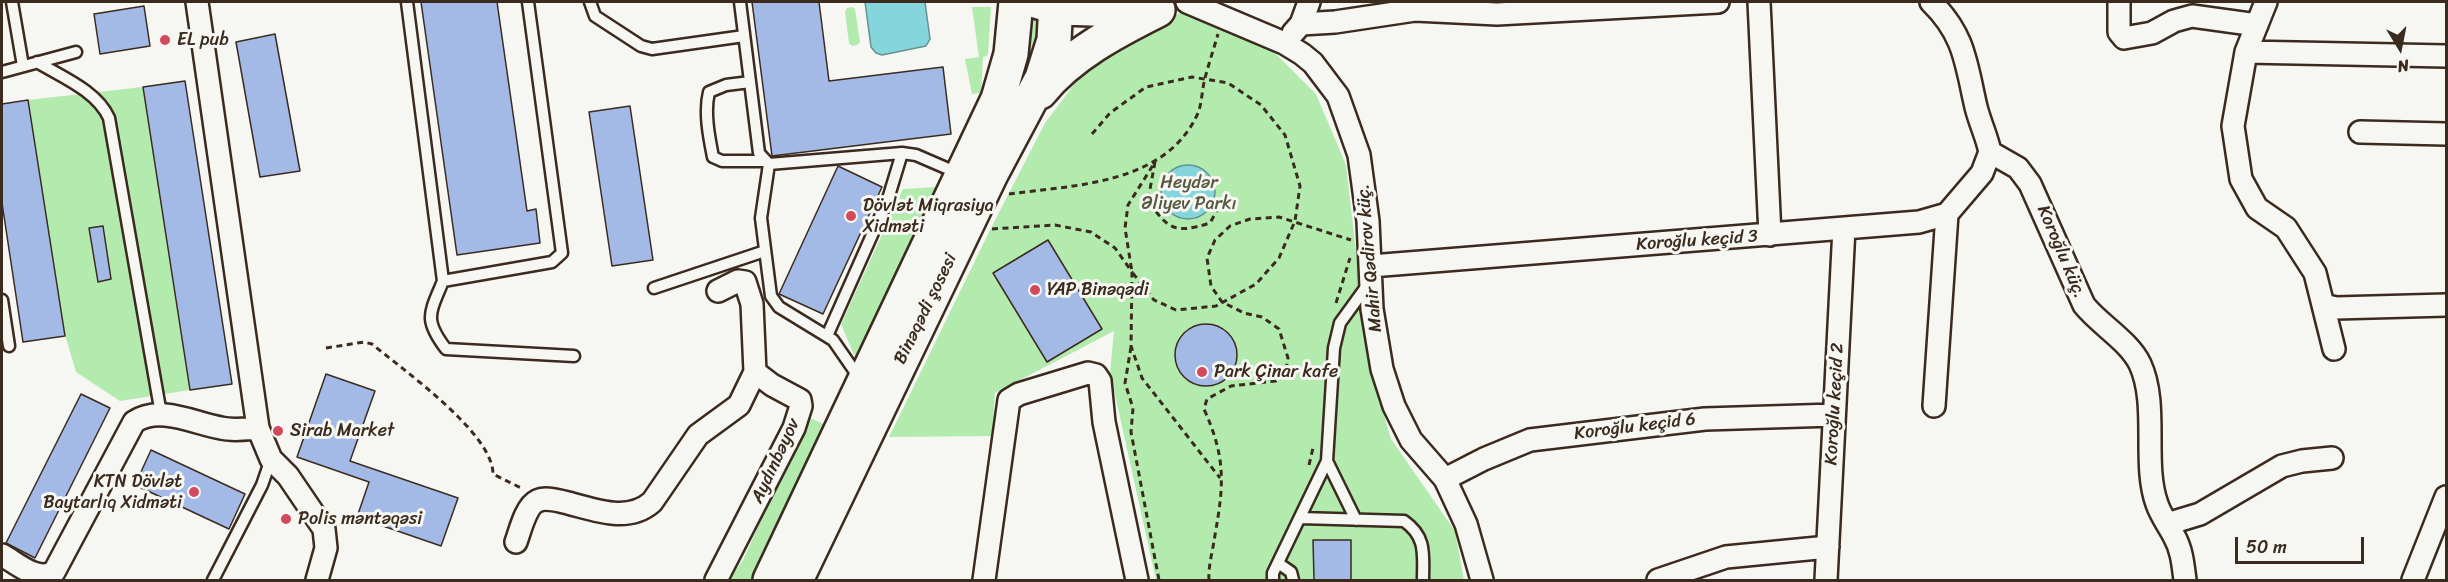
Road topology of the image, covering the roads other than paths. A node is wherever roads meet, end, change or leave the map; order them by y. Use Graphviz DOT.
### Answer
graph roads {
  1 [pos="12,2"];
  2 [pos="197,2"];
  3 [pos="407,2"];
  4 [pos="528,2"];
  5 [pos="590,2"];
  6 [pos="740,2"];
  7 [pos="1016,2"];
  8 [pos="1309,2"];
  9 [pos="1718,2"];
  10 [pos="1759,2"];
  11 [pos="1931,2"];
  12 [pos="2119,2"];
  13 [pos="2266,2"];
  14 [pos="1050,3"];
  15 [pos="1159,5"];
  16 [pos="1301,24"];
  17 [pos="2257,25"];
  18 [pos="744,36"];
  19 [pos="1284,44"];
  20 [pos="76,52"];
  21 [pos="2246,52"];
  22 [pos="2446,56"];
  23 [pos="37,62"];
  24 [pos="23,66"];
  25 [pos="2,72"];
  26 [pos="750,82"];
  27 [pos="1027,108"];
  28 [pos="2360,132"];
  29 [pos="2446,134"];
  30 [pos="1990,152"];
  31 [pos="902,153"];
  32 [pos="766,163"];
  33 [pos="963,176"];
  34 [pos="1947,214"];
  35 [pos="1844,228"];
  36 [pos="1770,235"];
  37 [pos="765,251"];
  38 [pos="1371,274"];
  39 [pos="443,281"];
  40 [pos="654,288"];
  41 [pos="718,291"];
  42 [pos="2,300"];
  43 [pos="2323,305"];
  44 [pos="2446,305"];
  45 [pos="827,336"];
  46 [pos="9,346"];
  47 [pos="2334,349"];
  48 [pos="574,356"];
  49 [pos="755,372"];
  50 [pos="863,384"];
  51 [pos="1934,406"];
  52 [pos="161,414"];
  53 [pos="1834,415"];
  54 [pos="258,428"];
  55 [pos="2332,458"];
  56 [pos="271,459"];
  57 [pos="1327,461"];
  58 [pos="1445,479"];
  59 [pos="2446,497"];
  60 [pos="1300,518"];
  61 [pos="1356,520"];
  62 [pos="2167,524"];
  63 [pos="516,542"];
  64 [pos="1827,547"];
  65 [pos="2,555"];
  66 [pos="1278,563"];
  67 [pos="213,580"];
  68 [pos="317,580"];
  69 [pos="716,580"];
  70 [pos="770,580"];
  71 [pos="796,580"];
  72 [pos="984,580"];
  73 [pos="1137,580"];
  74 [pos="1273,580"];
  75 [pos="1293,580"];
  76 [pos="1423,580"];
  77 [pos="1482,580"];
  78 [pos="1658,580"];
  79 [pos="1826,580"];
  80 [pos="2185,580"];
  81 [pos="2413,580"];
  1 -- 24 [label="lane"];
  2 -- 54 [label="street"];
  3 -- 39 [label="lane"];
  4 -- 39 [label="lane"];
  5 -- 18 [label="lane"];
  6 -- 18 [label="lane"];
  7 -- 33 [label="main road, Binəqədi şosesi"];
  8 -- 16 [label="street"];
  9 -- 16 [label="street"];
  10 -- 36 [label="street"];
  11 -- 30 [label="street"];
  12 -- 17 [label="street"];
  13 -- 17 [label="street"];
  14 -- 15 [label="main road"];
  14 -- 27 [label="main road, Binəqədi şosesi"];
  15 -- 19 [label="street, Mahir Qədirov küç."];
  15 -- 27 [label="main road"];
  16 -- 19 [label="street"];
  17 -- 21 [label="street"];
  18 -- 26 [label="lane"];
  19 -- 38 [label="street, Mahir Qədirov küç."];
  20 -- 23 [label="lane"];
  21 -- 22 [label="street"];
  21 -- 43 [label="street"];
  23 -- 24 [label="lane"];
  23 -- 52 [label="lane"];
  24 -- 25 [label="lane"];
  26 -- 32 [label="lane"];
  26 -- 32 [label="lane"];
  27 -- 71 [label="main road, Binəqədi şosesi"];
  28 -- 29 [label="street"];
  30 -- 34 [label="street"];
  30 -- 62 [label="street, Koroğlu küç."];
  31 -- 32 [label="lane"];
  31 -- 33 [label="lane"];
  31 -- 45 [label="lane"];
  32 -- 37 [label="lane"];
  33 -- 50 [label="main road, Binəqədi şosesi"];
  34 -- 35 [label="street, Koroğlu keçid 3"];
  34 -- 51 [label="street"];
  35 -- 36 [label="street, Koroğlu keçid 3"];
  35 -- 53 [label="street, Koroğlu keçid 2"];
  36 -- 38 [label="street, Koroğlu keçid 3"];
  37 -- 40 [label="lane"];
  37 -- 45 [label="lane"];
  38 -- 57 [label="lane"];
  38 -- 58 [label="street, Mahir Qədirov küç."];
  39 -- 48 [label="lane"];
  41 -- 49 [label="street"];
  42 -- 46 [label="lane"];
  43 -- 44 [label="street"];
  43 -- 47 [label="street"];
  45 -- 50 [label="lane"];
  49 -- 63 [label="street"];
  49 -- 69 [label="street, Aydınbəyov"];
  50 -- 70 [label="main road, Binəqədi şosesi"];
  52 -- 54 [label="street"];
  52 -- 65 [label="street"];
  53 -- 58 [label="street, Koroğlu keçid 6"];
  53 -- 64 [label="street, Koroğlu keçid 2"];
  54 -- 56 [label="street"];
  55 -- 62 [label="street"];
  56 -- 67 [label="lane"];
  56 -- 68 [label="street"];
  57 -- 60 [label="lane"];
  57 -- 61 [label="lane"];
  58 -- 77 [label="street, Mahir Qədirov küç."];
  59 -- 81 [label="street"];
  60 -- 61 [label="lane"];
  60 -- 66 [label="lane"];
  61 -- 76 [label="lane"];
  62 -- 80 [label="street, Koroğlu küç."];
  64 -- 78 [label="street"];
  64 -- 79 [label="street, Koroğlu keçid 2"];
  66 -- 74 [label="lane"];
  66 -- 75 [label="lane"];
  72 -- 73 [label="street"];
}
